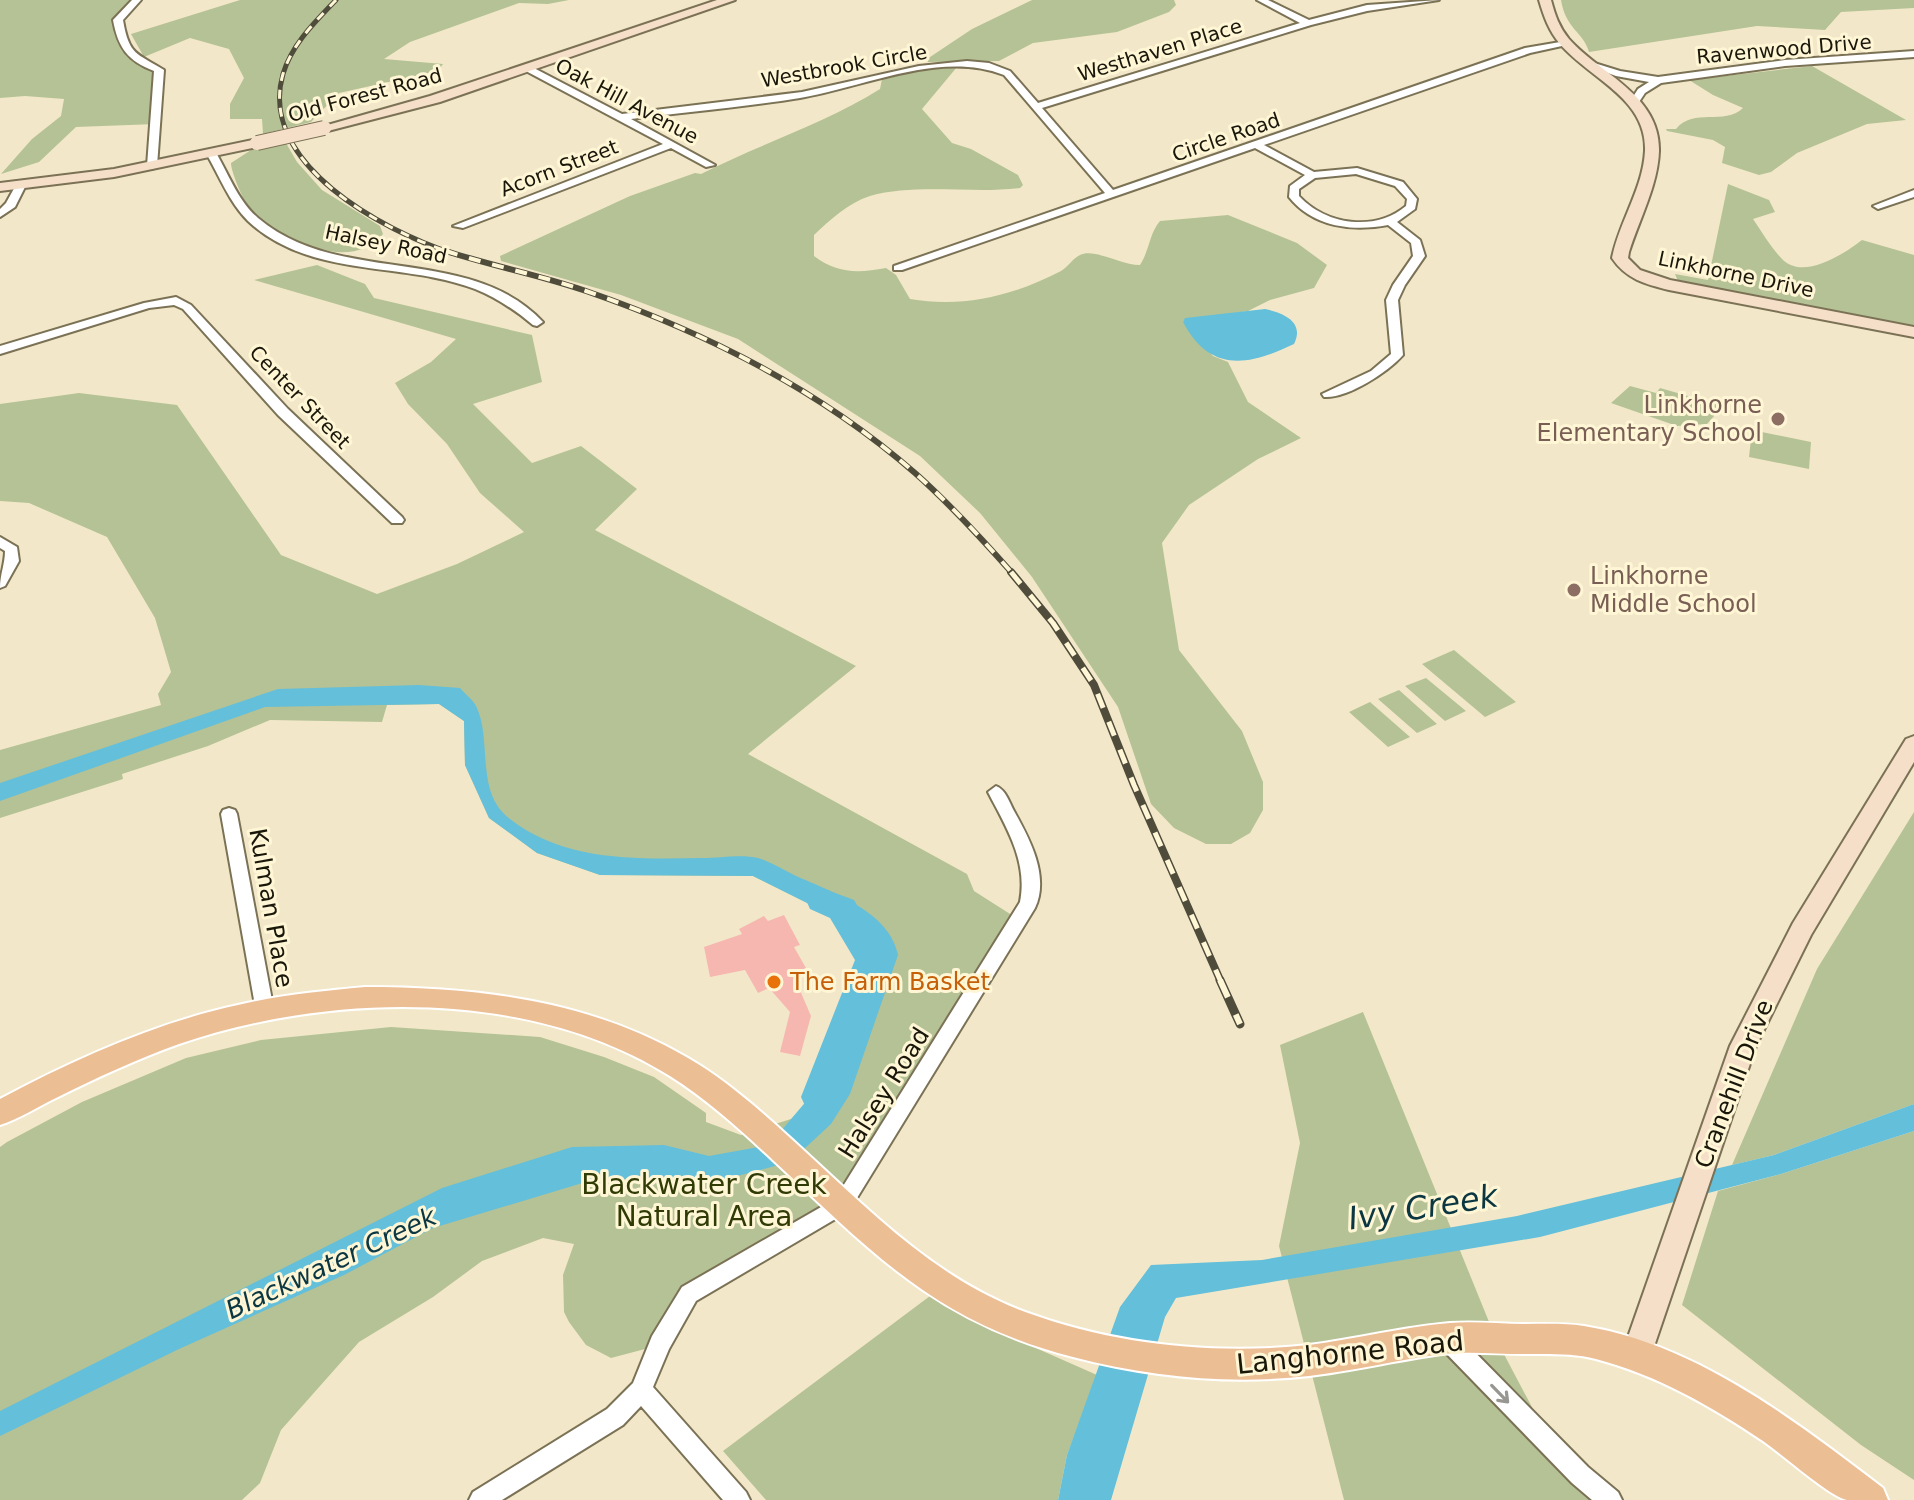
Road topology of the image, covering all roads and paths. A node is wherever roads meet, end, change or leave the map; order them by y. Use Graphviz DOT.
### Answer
graph roads {
  1 [pos="137,0"];
  2 [pos="729,0"];
  3 [pos="1261,0"];
  4 [pos="1435,0"];
  5 [pos="1545,0"];
  6 [pos="149,1"];
  7 [pos="128,8"];
  8 [pos="1308,23"];
  9 [pos="1566,44"];
  10 [pos="1914,54"];
  11 [pos="1591,65"];
  12 [pos="527,68"];
  13 [pos="1658,80"];
  14 [pos="1634,103"];
  15 [pos="1037,106"];
  16 [pos="622,117"];
  17 [pos="673,144"];
  18 [pos="1257,145"];
  19 [pos="211,153"];
  20 [pos="710,165"];
  21 [pos="152,166"];
  22 [pos="1312,175"];
  23 [pos="21,185"];
  24 [pos="0,187"];
  25 [pos="1914,193"];
  26 [pos="1112,195"];
  27 [pos="1878,206"];
  28 [pos="0,214"];
  29 [pos="1391,222"];
  30 [pos="459,226"];
  31 [pos="898,268"];
  32 [pos="537,322"];
  33 [pos="1914,332"];
  34 [pos="0,350"];
  35 [pos="1328,394"];
  36 [pos="397,520"];
  37 [pos="0,541"];
  38 [pos="0,583"];
  39 [pos="1914,744"];
  40 [pos="996,792"];
  41 [pos="229,814"];
  42 [pos="265,1011"];
  43 [pos="0,1113"];
  44 [pos="836,1199"];
  45 [pos="1446,1338"];
  46 [pos="1636,1357"];
  47 [pos="641,1390"];
  48 [pos="481,1500"];
  49 [pos="738,1500"];
  50 [pos="1610,1500"];
  51 [pos="1871,1500"];
  1 -- 7 [label="street"];
  2 -- 12 [label="main road, Old Forest Road"];
  3 -- 8 [label="street"];
  4 -- 8 [label="street, Westhaven Place"];
  5 -- 9 [label="main road, Linkhorne Drive"];
  6 -- 7 [label="street"];
  7 -- 21 [label="street"];
  8 -- 15 [label="street, Westhaven Place"];
  9 -- 11 [label="main road, Linkhorne Drive"];
  9 -- 18 [label="street, Circle Road"];
  10 -- 13 [label="street, Ravenwood Drive"];
  11 -- 13 [label="street, Ravenwood Drive"];
  11 -- 14 [label="main road, Linkhorne Drive"];
  12 -- 16 [label="street, Oak Hill Avenue"];
  12 -- 19 [label="main road, Old Forest Road, bridge"];
  13 -- 14 [label="street"];
  14 -- 33 [label="main road, Linkhorne Drive"];
  15 -- 16 [label="street, Westbrook Circle"];
  15 -- 26 [label="street, Westbrook Circle"];
  16 -- 17 [label="street, Oak Hill Avenue"];
  17 -- 20 [label="street, Oak Hill Avenue"];
  17 -- 30 [label="street, Acorn Street"];
  18 -- 22 [label="street"];
  18 -- 26 [label="street, Circle Road"];
  19 -- 21 [label="main road, Old Forest Road"];
  19 -- 32 [label="street, Halsey Road"];
  21 -- 23 [label="main road, Old Forest Road"];
  22 -- 29 [label="street"];
  22 -- 29 [label="street"];
  23 -- 24 [label="main road, Old Forest Road"];
  23 -- 28 [label="street"];
  25 -- 27 [label="street"];
  26 -- 31 [label="street, Circle Road"];
  29 -- 35 [label="street"];
  34 -- 36 [label="street, Center Street"];
  37 -- 38 [label="street"];
  39 -- 46 [label="main road, Cranehill Drive"];
  40 -- 44 [label="street, Halsey Road"];
  41 -- 42 [label="street, Kulman Place"];
  42 -- 43 [label="main road, Langhorne Road"];
  42 -- 44 [label="main road, Langhorne Road"];
  44 -- 45 [label="main road, Langhorne Road"];
  44 -- 47 [label="street"];
  45 -- 46 [label="main road, Langhorne Road"];
  45 -- 50 [label="street, one-way"];
  46 -- 51 [label="main road, Langhorne Road"];
  47 -- 48 [label="street"];
  47 -- 49 [label="street"];
}
